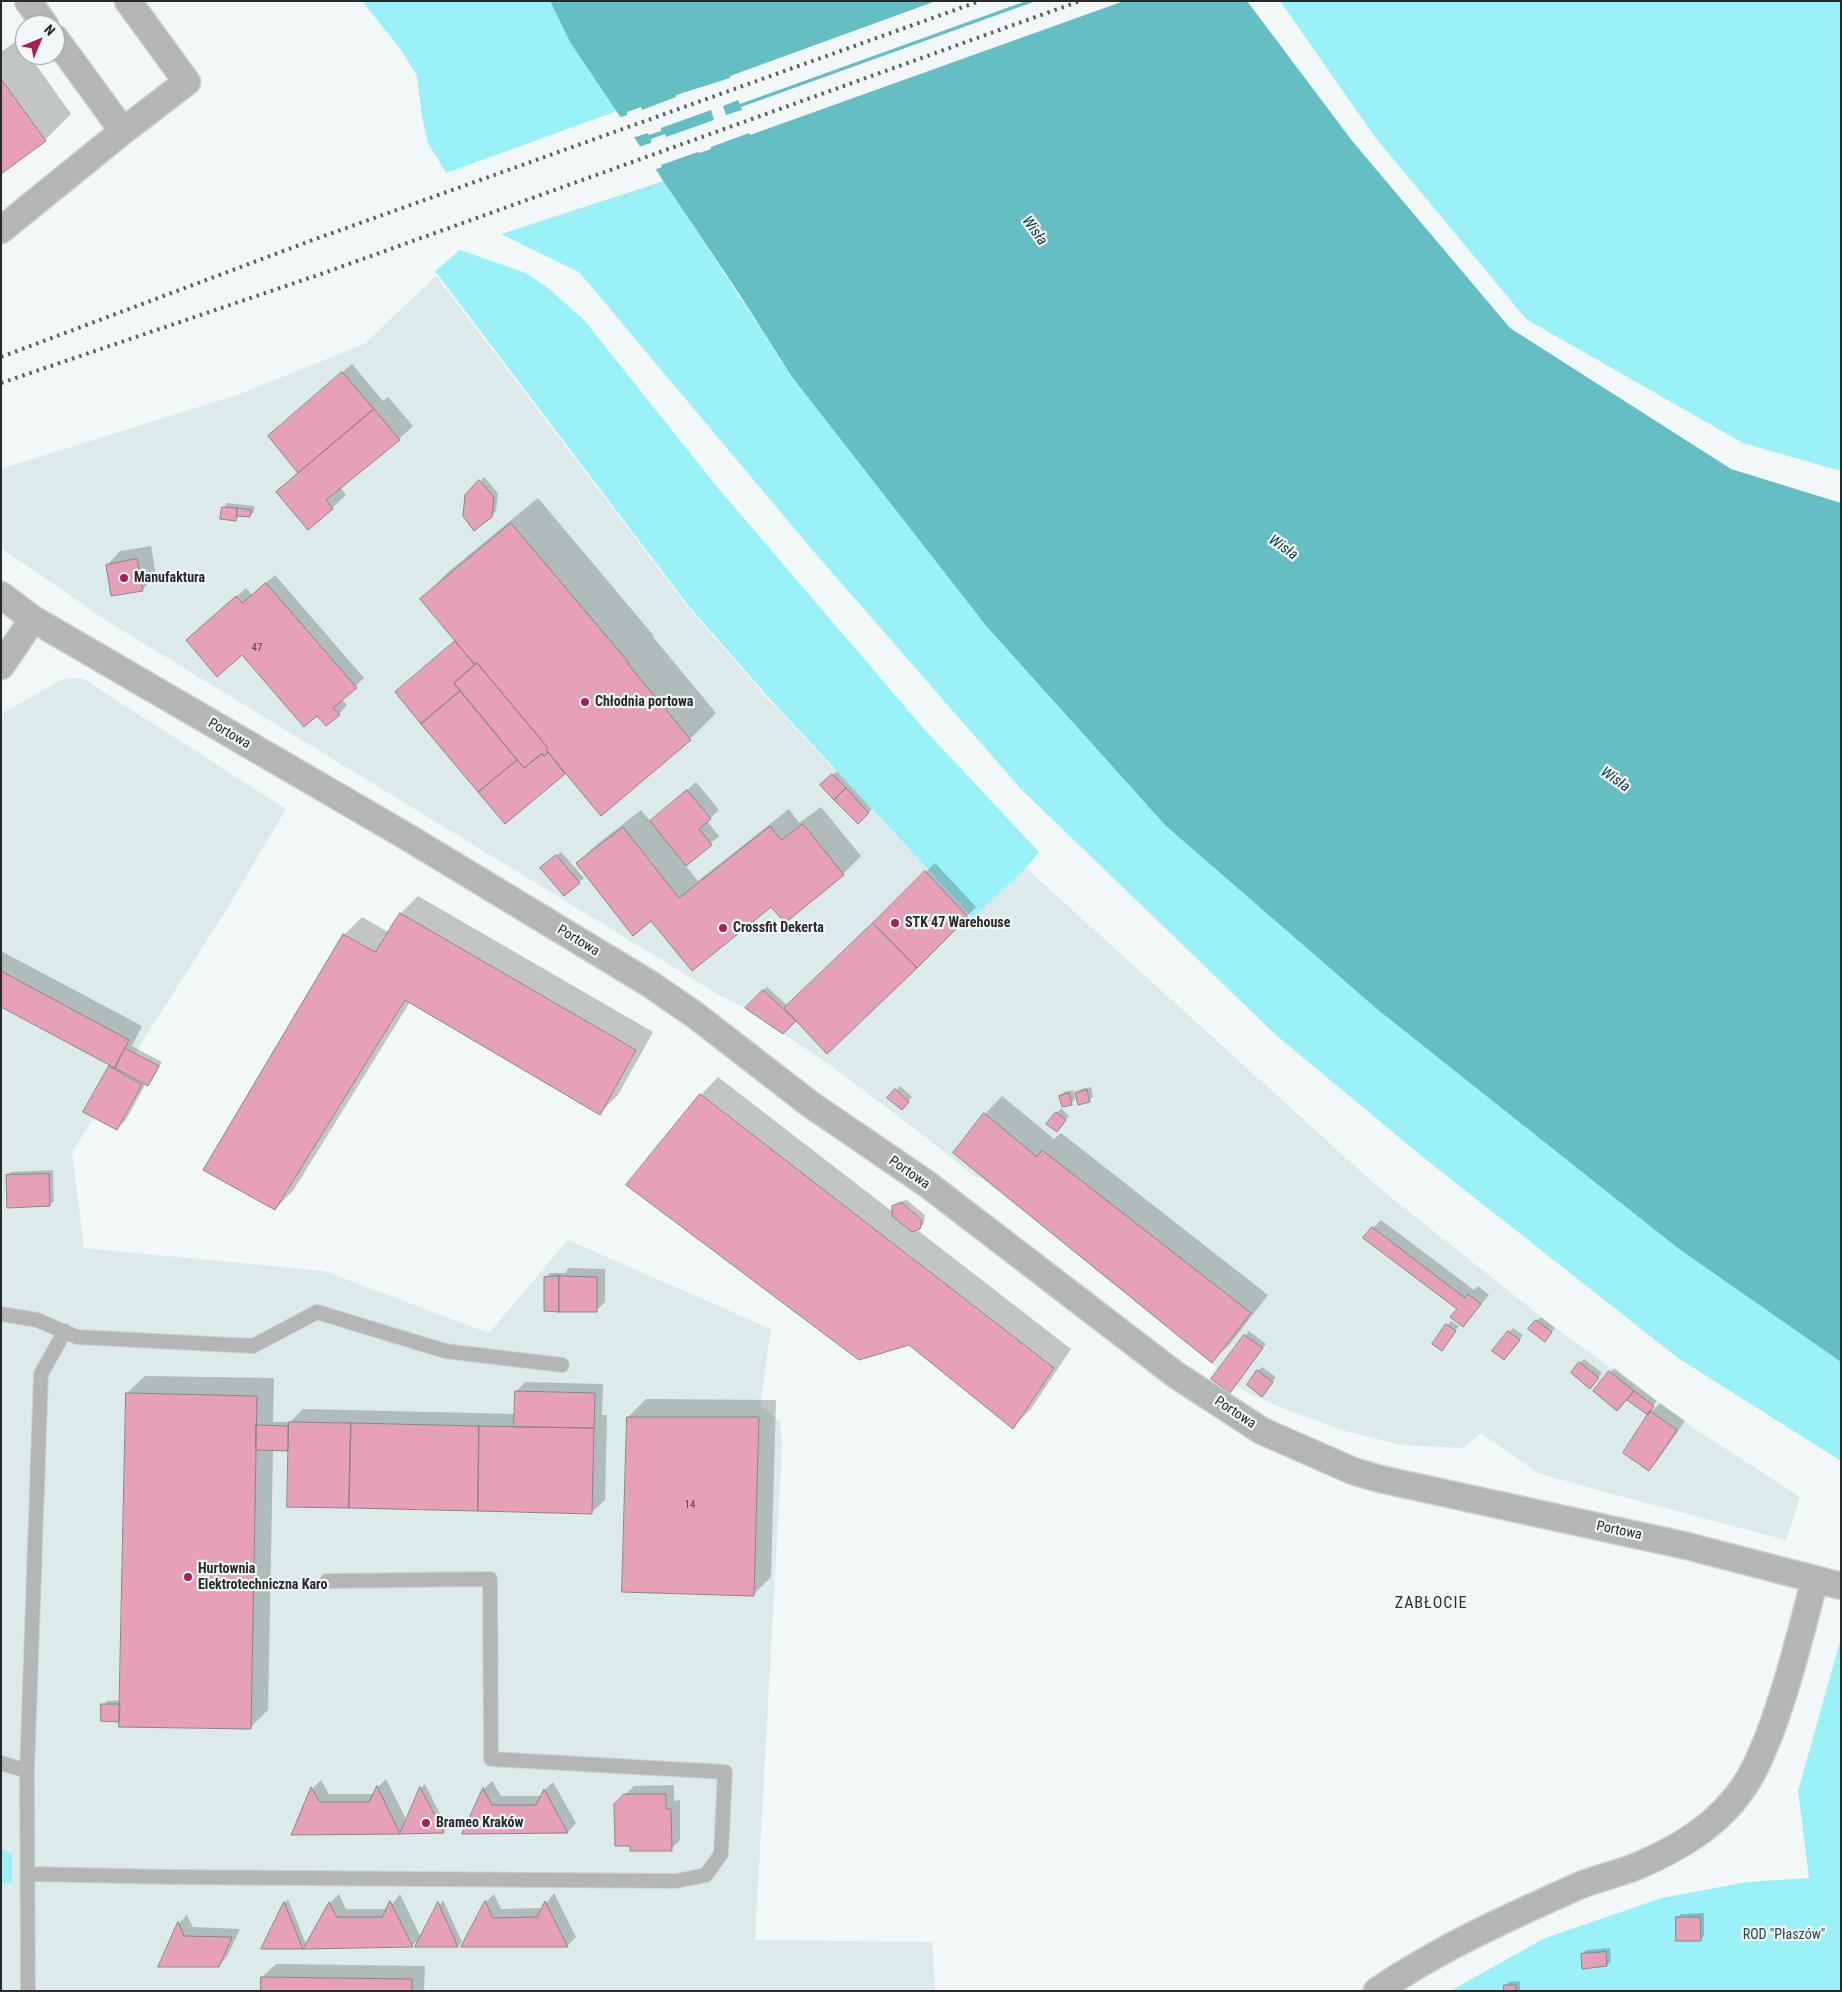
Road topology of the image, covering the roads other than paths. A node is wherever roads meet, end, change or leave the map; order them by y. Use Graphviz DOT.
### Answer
graph roads {
  1 [pos="28,1"];
  2 [pos="128,1"];
  3 [pos="38,15"];
  4 [pos="65,52"];
  5 [pos="123,131"];
  6 [pos="1,230"];
  7 [pos="1,595"];
  8 [pos="33,619"];
  9 [pos="1,666"];
  10 [pos="1,1314"];
  11 [pos="65,1332"];
  12 [pos="562,1365"];
  13 [pos="1815,1579"];
  14 [pos="327,1581"];
  15 [pos="1841,1586"];
  16 [pos="1,1762"];
  17 [pos="27,1770"];
  18 [pos="29,1874"];
  19 [pos="28,1991"];
  20 [pos="1377,1991"];
  1 -- 3 [label="street"];
  2 -- 5 [label="street"];
  4 -- 5 [label="street"];
  5 -- 6 [label="street"];
  7 -- 8 [label="street"];
  8 -- 9 [label="street"];
  8 -- 13 [label="street, Portowa"];
  10 -- 11 [label="lane"];
  11 -- 12 [label="lane"];
  11 -- 17 [label="lane"];
  13 -- 15 [label="street, Portowa"];
  13 -- 20 [label="street"];
  14 -- 18 [label="lane"];
  16 -- 17 [label="lane"];
  17 -- 18 [label="lane"];
  18 -- 19 [label="lane"];
}
